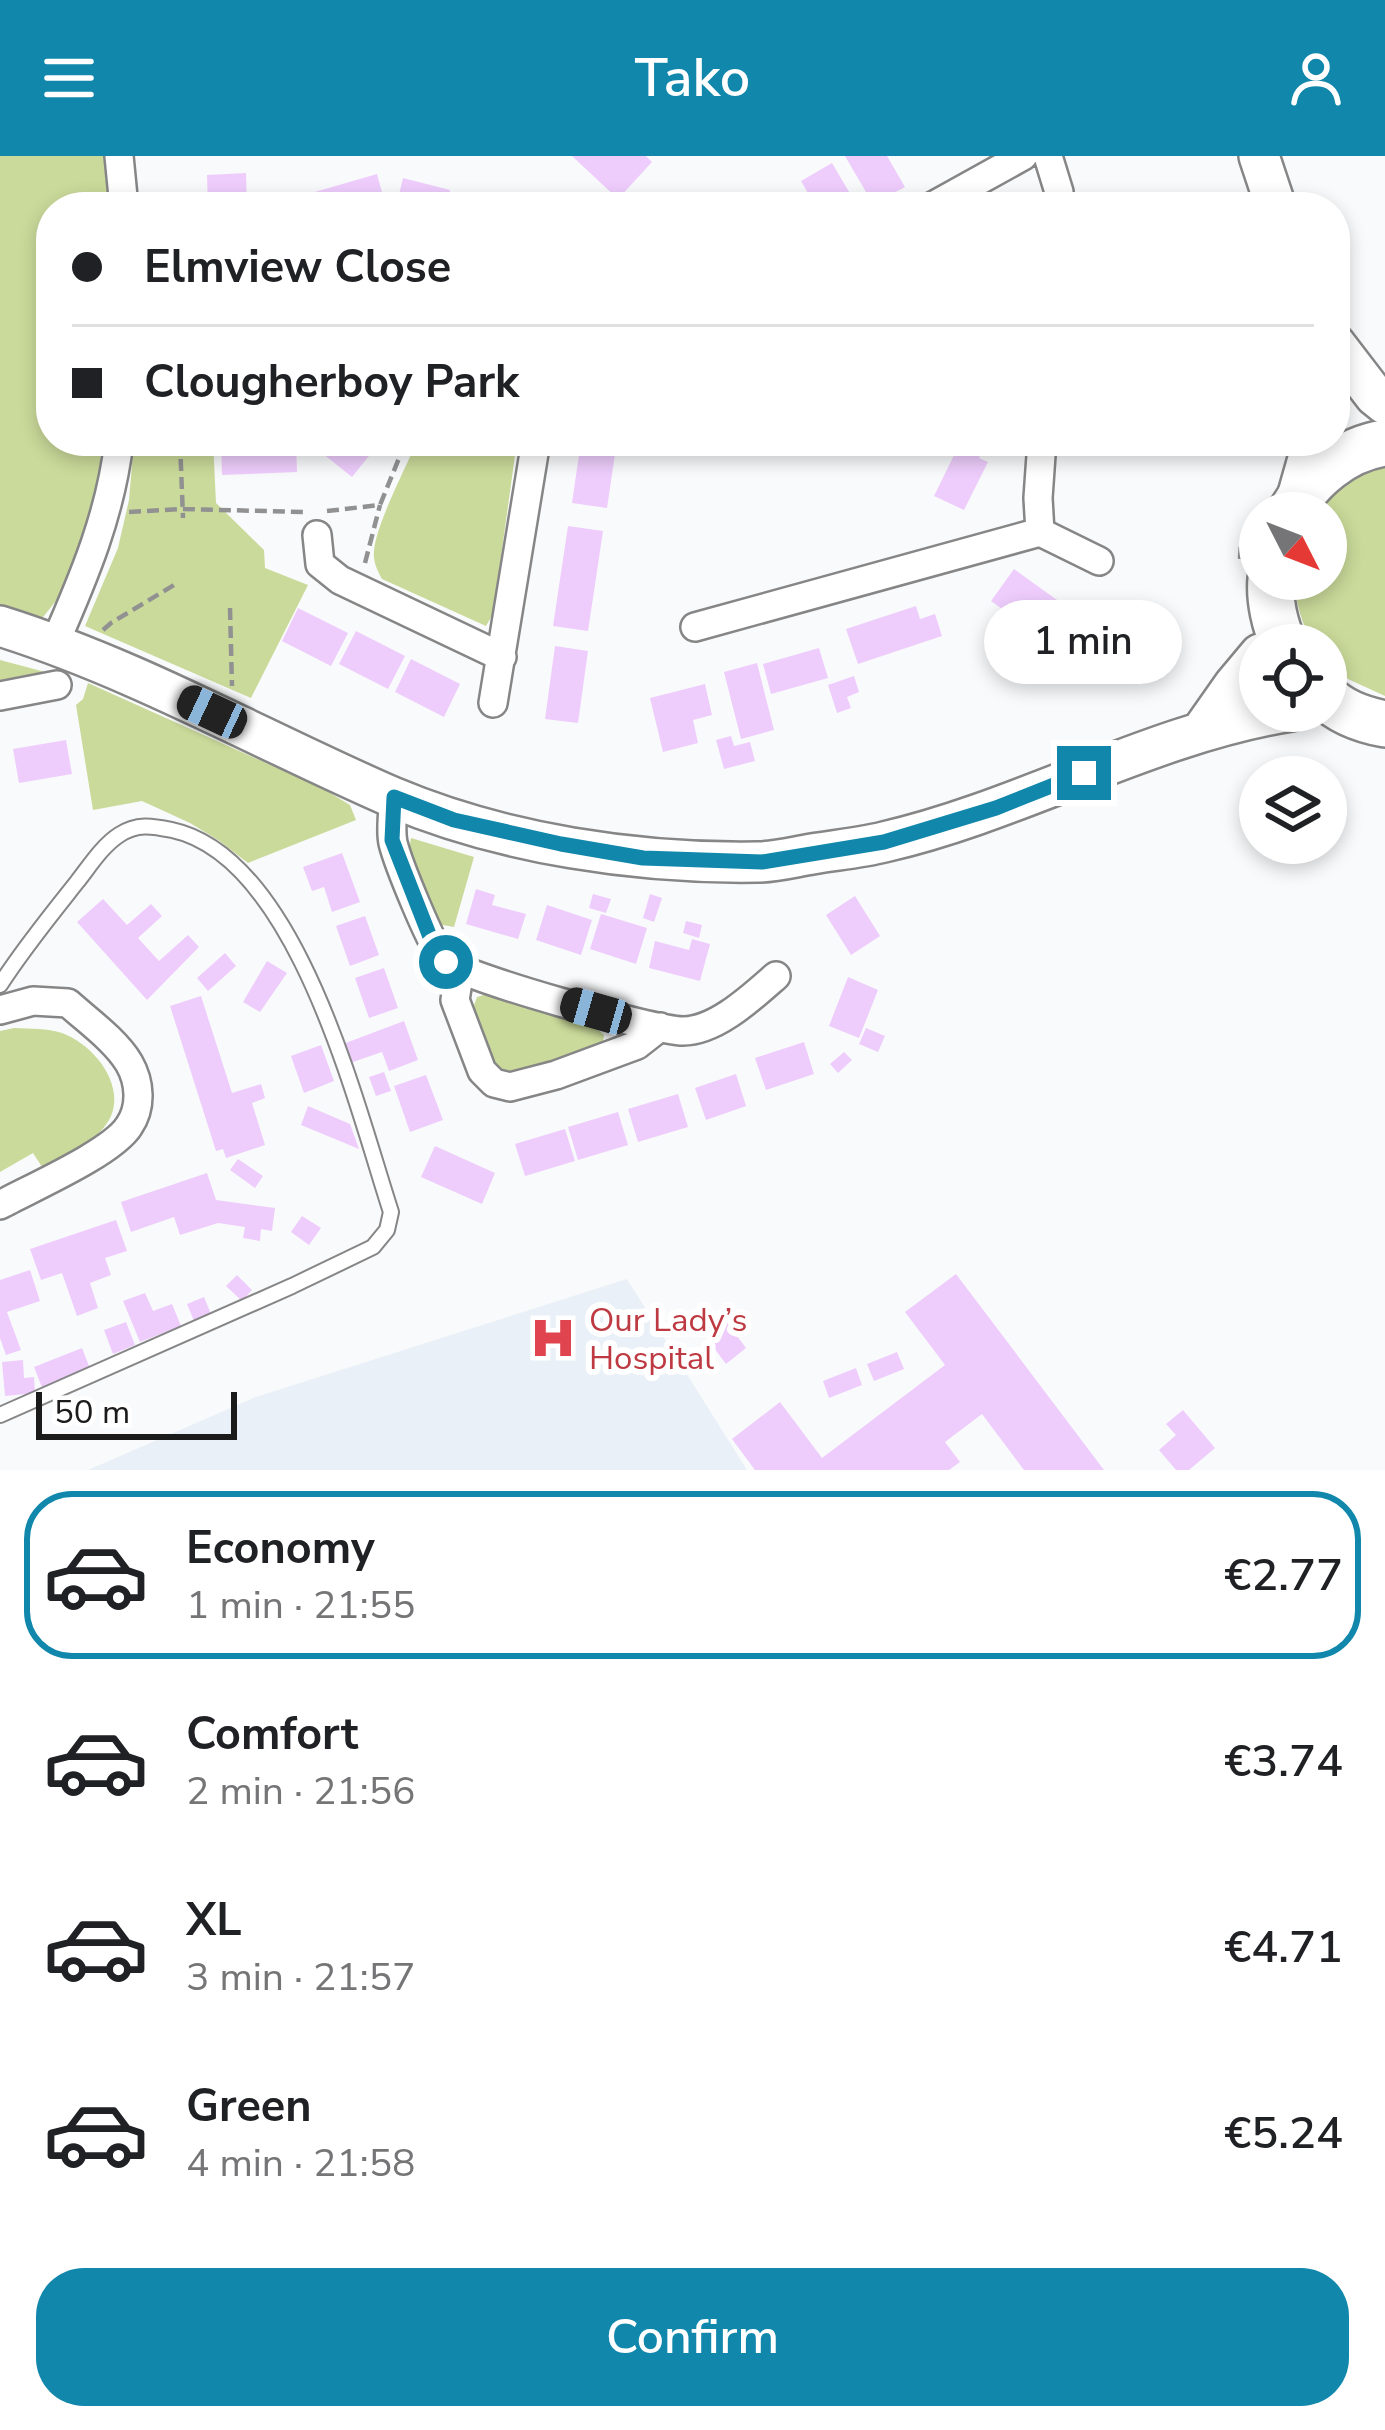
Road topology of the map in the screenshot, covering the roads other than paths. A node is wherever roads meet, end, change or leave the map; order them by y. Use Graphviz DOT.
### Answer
graph roads {
  1 [pos="119,156"];
  2 [pos="1023,156"];
  3 [pos="1048,156"];
  4 [pos="1259,156"];
  5 [pos="123,192"];
  6 [pos="959,192"];
  7 [pos="1059,192"];
  8 [pos="1271,192"];
  9 [pos="1350,364"];
  10 [pos="1385,404"];
  11 [pos="1385,443"];
  12 [pos="1350,454"];
  13 [pos="117,456"];
  14 [pos="534,456"];
  15 [pos="1041,456"];
  16 [pos="1308,456"];
  17 [pos="1345,456"];
  18 [pos="1298,492"];
  19 [pos="1307,492"];
  20 [pos="316,519"];
  21 [pos="1040,532"];
  22 [pos="1099,561"];
  23 [pos="0,626"];
  24 [pos="695,627"];
  25 [pos="502,657"];
  26 [pos="64,660"];
  27 [pos="1239,680"];
  28 [pos="0,696"];
  29 [pos="493,703"];
  30 [pos="1347,714"];
  31 [pos="1239,723"];
  32 [pos="1385,724"];
  33 [pos="1201,732"];
  34 [pos="394,797"];
  35 [pos="460,968"];
  36 [pos="776,976"];
  37 [pos="0,985"];
  38 [pos="0,1010"];
  39 [pos="660,1027"];
  40 [pos="0,1205"];
  41 [pos="0,1415"];
  1 -- 5 [label="street"];
  2 -- 6 [label="street"];
  3 -- 7 [label="street"];
  4 -- 8 [label="street"];
  9 -- 10 [label="street"];
  11 -- 12 [label="main road"];
  13 -- 26 [label="street"];
  14 -- 25 [label="street"];
  15 -- 21 [label="street"];
  16 -- 18 [label="street"];
  17 -- 19 [label="main road"];
  20 -- 25 [label="street"];
  21 -- 22 [label="street"];
  21 -- 24 [label="street"];
  23 -- 26 [label="street"];
  25 -- 29 [label="street"];
  26 -- 28 [label="street"];
  26 -- 34 [label="street"];
  27 -- 33 [label="street"];
  30 -- 32 [label="main road"];
  31 -- 33 [label="street"];
  33 -- 34 [label="street"];
  34 -- 35 [label="street"];
  35 -- 39 [label="street"];
  35 -- 39 [label="street"];
  36 -- 39 [label="street"];
  37 -- 41 [label="lane"];
  38 -- 40 [label="street"];
}
